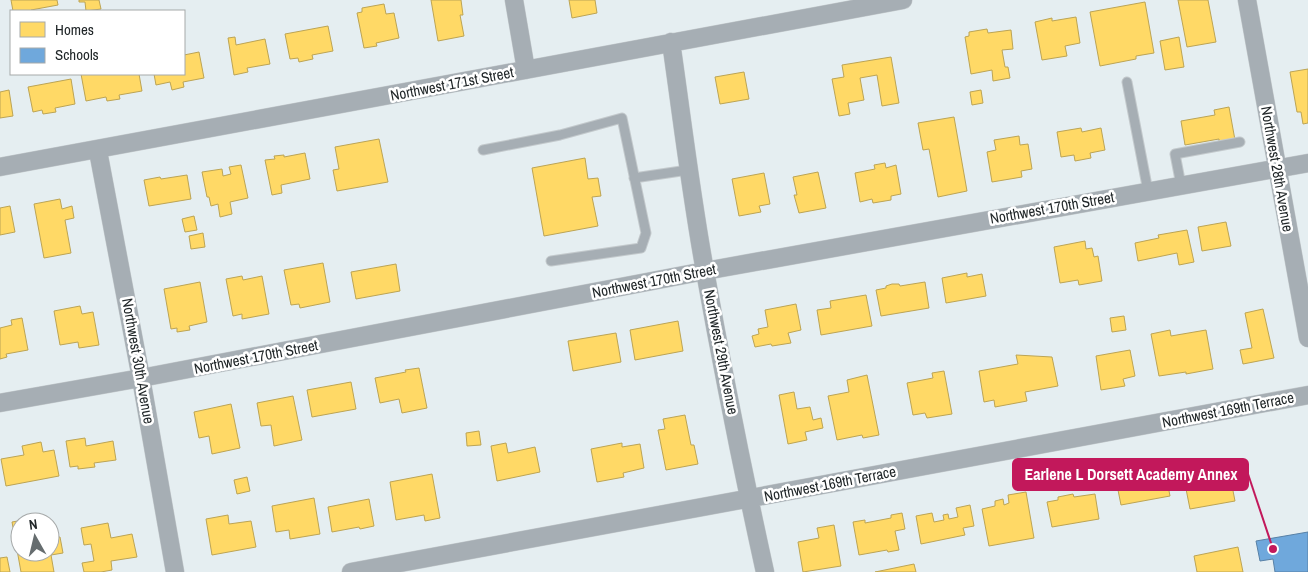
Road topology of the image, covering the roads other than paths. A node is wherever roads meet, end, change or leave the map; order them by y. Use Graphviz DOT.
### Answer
graph roads {
  1 [pos="514,0"];
  2 [pos="903,0"];
  3 [pos="1247,0"];
  4 [pos="671,42"];
  5 [pos="526,70"];
  6 [pos="1127,82"];
  7 [pos="1240,142"];
  8 [pos="98,150"];
  9 [pos="484,150"];
  10 [pos="1308,163"];
  11 [pos="0,167"];
  12 [pos="1277,169"];
  13 [pos="688,170"];
  14 [pos="634,178"];
  15 [pos="1181,185"];
  16 [pos="1148,191"];
  17 [pos="551,261"];
  18 [pos="705,271"];
  19 [pos="1308,338"];
  20 [pos="141,378"];
  21 [pos="1308,395"];
  22 [pos="0,403"];
  23 [pos="749,499"];
  24 [pos="175,572"];
  25 [pos="351,572"];
  26 [pos="765,572"];
  1 -- 5 [label="street"];
  2 -- 4 [label="street, Northwest 171st Street"];
  3 -- 12 [label="street, Northwest 28th Avenue"];
  4 -- 5 [label="street, Northwest 171st Street"];
  4 -- 13 [label="street, Northwest 29th Avenue"];
  5 -- 8 [label="street, Northwest 171st Street"];
  6 -- 16 [label="lane"];
  7 -- 15 [label="lane"];
  8 -- 11 [label="street, Northwest 171st Street"];
  8 -- 20 [label="street, Northwest 30th Avenue"];
  9 -- 14 [label="lane"];
  10 -- 12 [label="street, Northwest 170th Street"];
  12 -- 15 [label="street, Northwest 170th Street"];
  12 -- 19 [label="street, Northwest 28th Avenue"];
  13 -- 14 [label="lane"];
  13 -- 18 [label="street, Northwest 29th Avenue"];
  14 -- 17 [label="lane"];
  15 -- 16 [label="street, Northwest 170th Street"];
  16 -- 18 [label="street, Northwest 170th Street"];
  18 -- 20 [label="street, Northwest 170th Street"];
  18 -- 23 [label="street, Northwest 29th Avenue"];
  20 -- 22 [label="street, Northwest 170th Street"];
  20 -- 24 [label="street, Northwest 30th Avenue"];
  21 -- 23 [label="street, Northwest 169th Terrace"];
  23 -- 25 [label="street, Northwest 169th Terrace"];
  23 -- 26 [label="street, Northwest 29th Avenue"];
}
